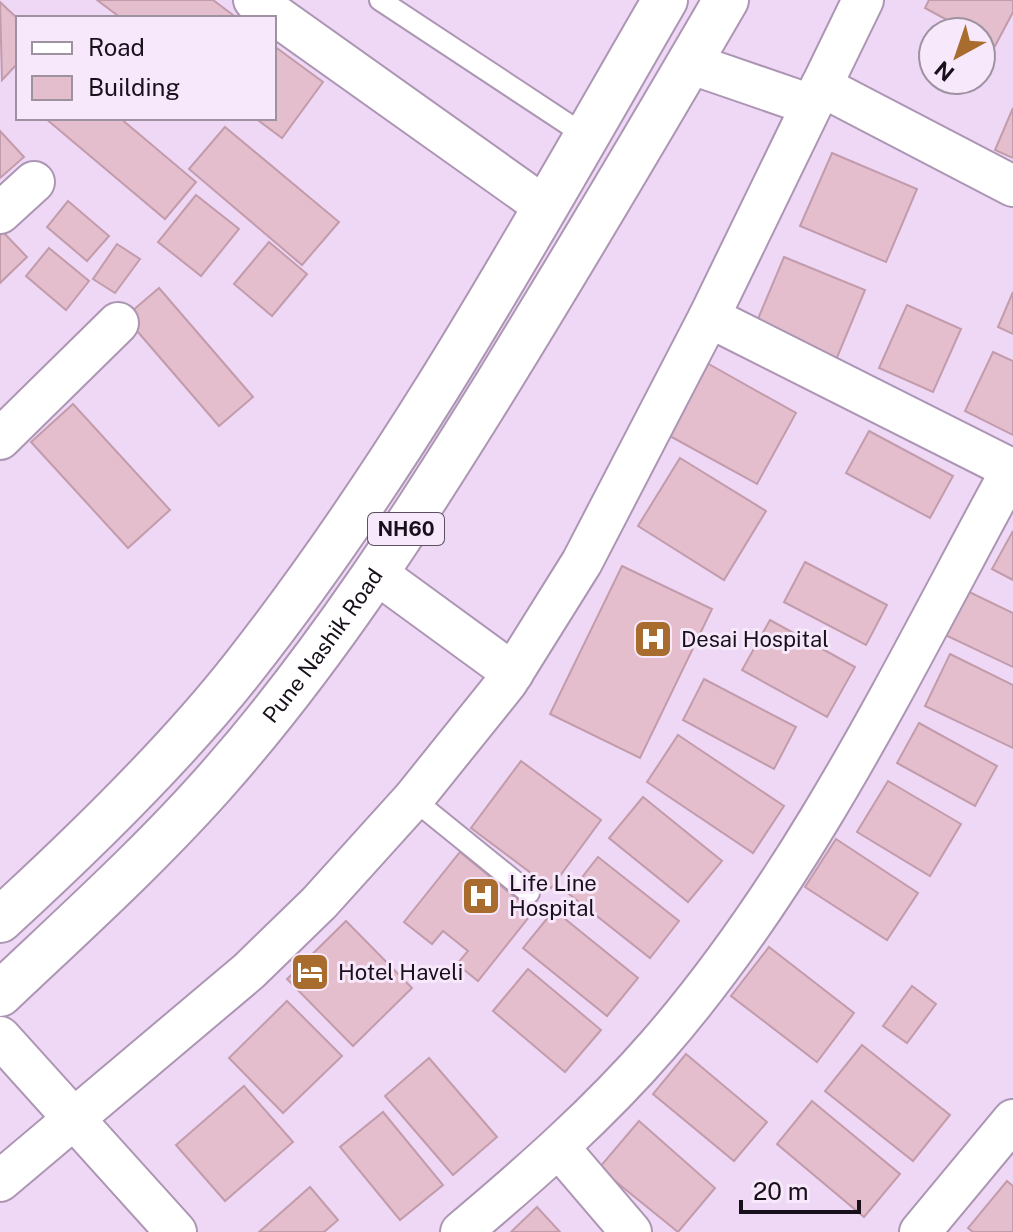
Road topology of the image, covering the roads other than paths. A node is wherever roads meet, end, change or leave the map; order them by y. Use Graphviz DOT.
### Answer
graph roads {
  1 [pos="254,0"];
  2 [pos="380,0"];
  3 [pos="665,0"];
  4 [pos="726,0"];
  5 [pos="863,0"];
  6 [pos="689,63"];
  7 [pos="816,95"];
  8 [pos="586,136"];
  9 [pos="34,182"];
  10 [pos="1013,186"];
  11 [pos="545,207"];
  12 [pos="0,213"];
  13 [pos="709,317"];
  14 [pos="118,323"];
  15 [pos="0,439"];
  16 [pos="1013,470"];
  17 [pos="376,573"];
  18 [pos="513,673"];
  19 [pos="413,799"];
  20 [pos="529,893"];
  21 [pos="0,920"];
  22 [pos="0,994"];
  23 [pos="0,1037"];
  24 [pos="74,1116"];
  25 [pos="1013,1120"];
  26 [pos="560,1149"];
  27 [pos="0,1181"];
  28 [pos="176,1232"];
  29 [pos="461,1232"];
  30 [pos="631,1232"];
  31 [pos="920,1232"];
  1 -- 11 [label="street"];
  2 -- 8 [label="lane"];
  3 -- 8 [label="highway, NH60"];
  4 -- 6 [label="highway, Pune Nashik Road / NH60"];
  5 -- 7 [label="street"];
  6 -- 7 [label="street"];
  6 -- 17 [label="highway, Pune Nashik Road / NH60"];
  7 -- 10 [label="street"];
  7 -- 13 [label="street"];
  8 -- 11 [label="highway, NH60"];
  9 -- 12 [label="street"];
  11 -- 21 [label="highway, NH60"];
  13 -- 16 [label="street"];
  13 -- 18 [label="street"];
  14 -- 15 [label="street"];
  16 -- 26 [label="street"];
  17 -- 18 [label="street"];
  17 -- 22 [label="highway, Pune Nashik Road / NH60"];
  18 -- 19 [label="street"];
  19 -- 20 [label="lane"];
  19 -- 24 [label="street"];
  23 -- 24 [label="street"];
  24 -- 27 [label="street"];
  24 -- 28 [label="street"];
  25 -- 31 [label="street"];
  26 -- 29 [label="street"];
  26 -- 30 [label="street"];
}
